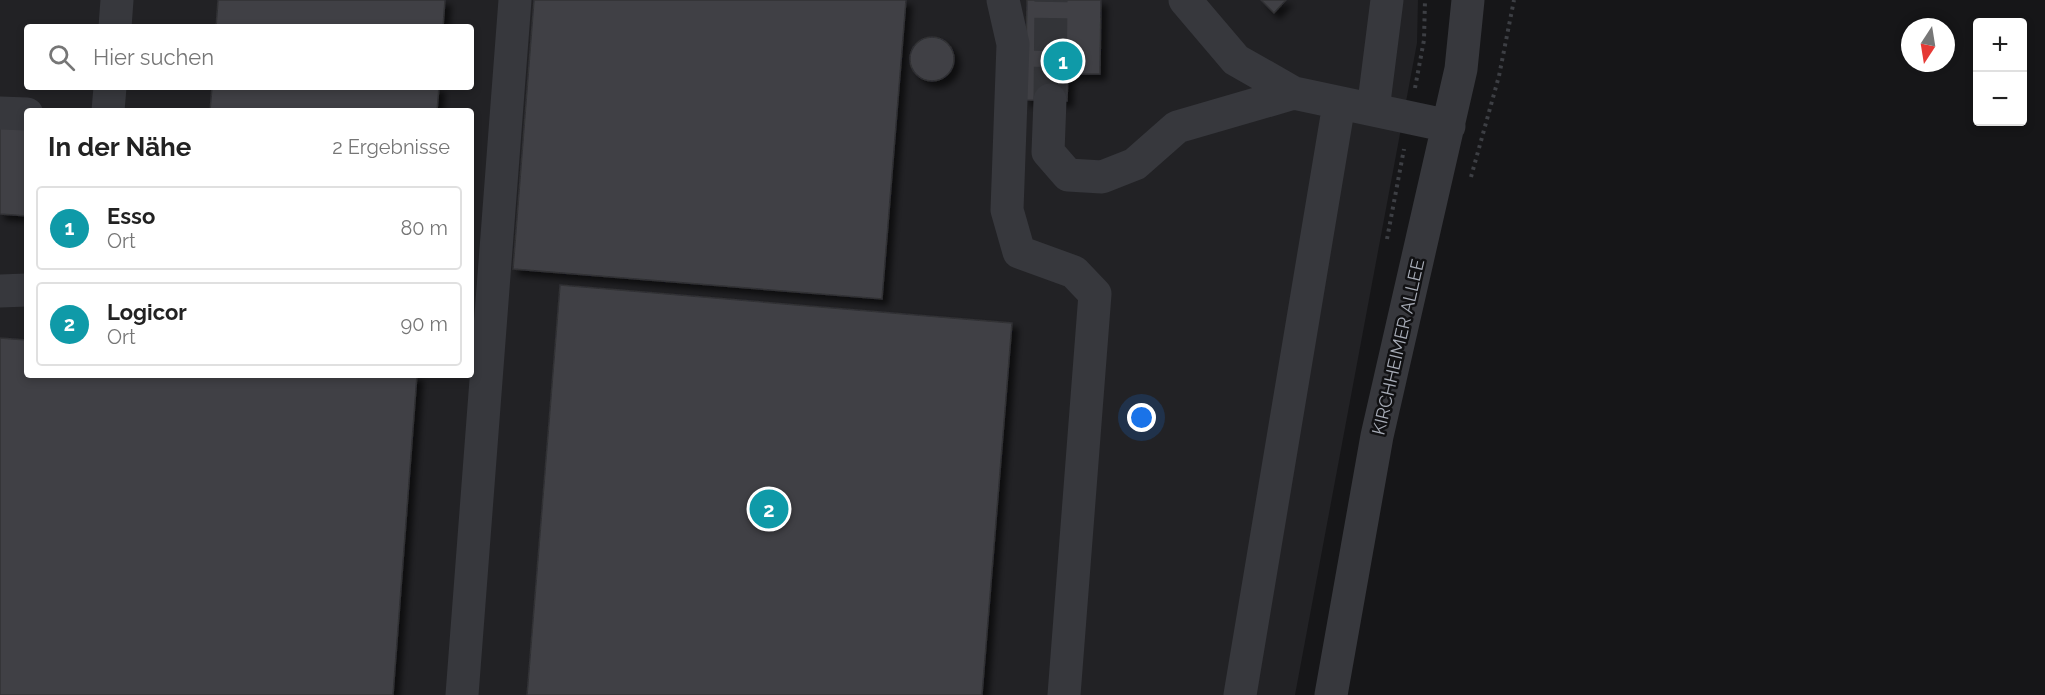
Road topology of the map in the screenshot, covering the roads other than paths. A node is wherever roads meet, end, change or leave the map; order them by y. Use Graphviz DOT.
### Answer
graph roads {
  1 [pos="117,0"];
  2 [pos="515,0"];
  3 [pos="1003,0"];
  4 [pos="1185,0"];
  5 [pos="1387,0"];
  6 [pos="1468,0"];
  7 [pos="115,24"];
  8 [pos="110,90"];
  9 [pos="1294,93"];
  10 [pos="1050,100"];
  11 [pos="1339,104"];
  12 [pos="108,108"];
  13 [pos="1373,110"];
  14 [pos="0,113"];
  15 [pos="24,114"];
  16 [pos="1449,126"];
  17 [pos="24,290"];
  18 [pos="0,291"];
  19 [pos="462,695"];
  20 [pos="1064,695"];
  21 [pos="1240,695"];
  22 [pos="1330,695"];
  1 -- 7 [label="street"];
  2 -- 19 [label="street"];
  3 -- 20 [label="street"];
  4 -- 9 [label="street"];
  5 -- 13 [label="street"];
  6 -- 16 [label="street, KIRCHHEIMER ALLEE"];
  8 -- 12 [label="street"];
  9 -- 10 [label="street"];
  9 -- 11 [label="street"];
  11 -- 13 [label="street"];
  11 -- 21 [label="street"];
  13 -- 16 [label="street"];
  14 -- 15 [label="street"];
  16 -- 22 [label="street, KIRCHHEIMER ALLEE"];
  17 -- 18 [label="street"];
}
